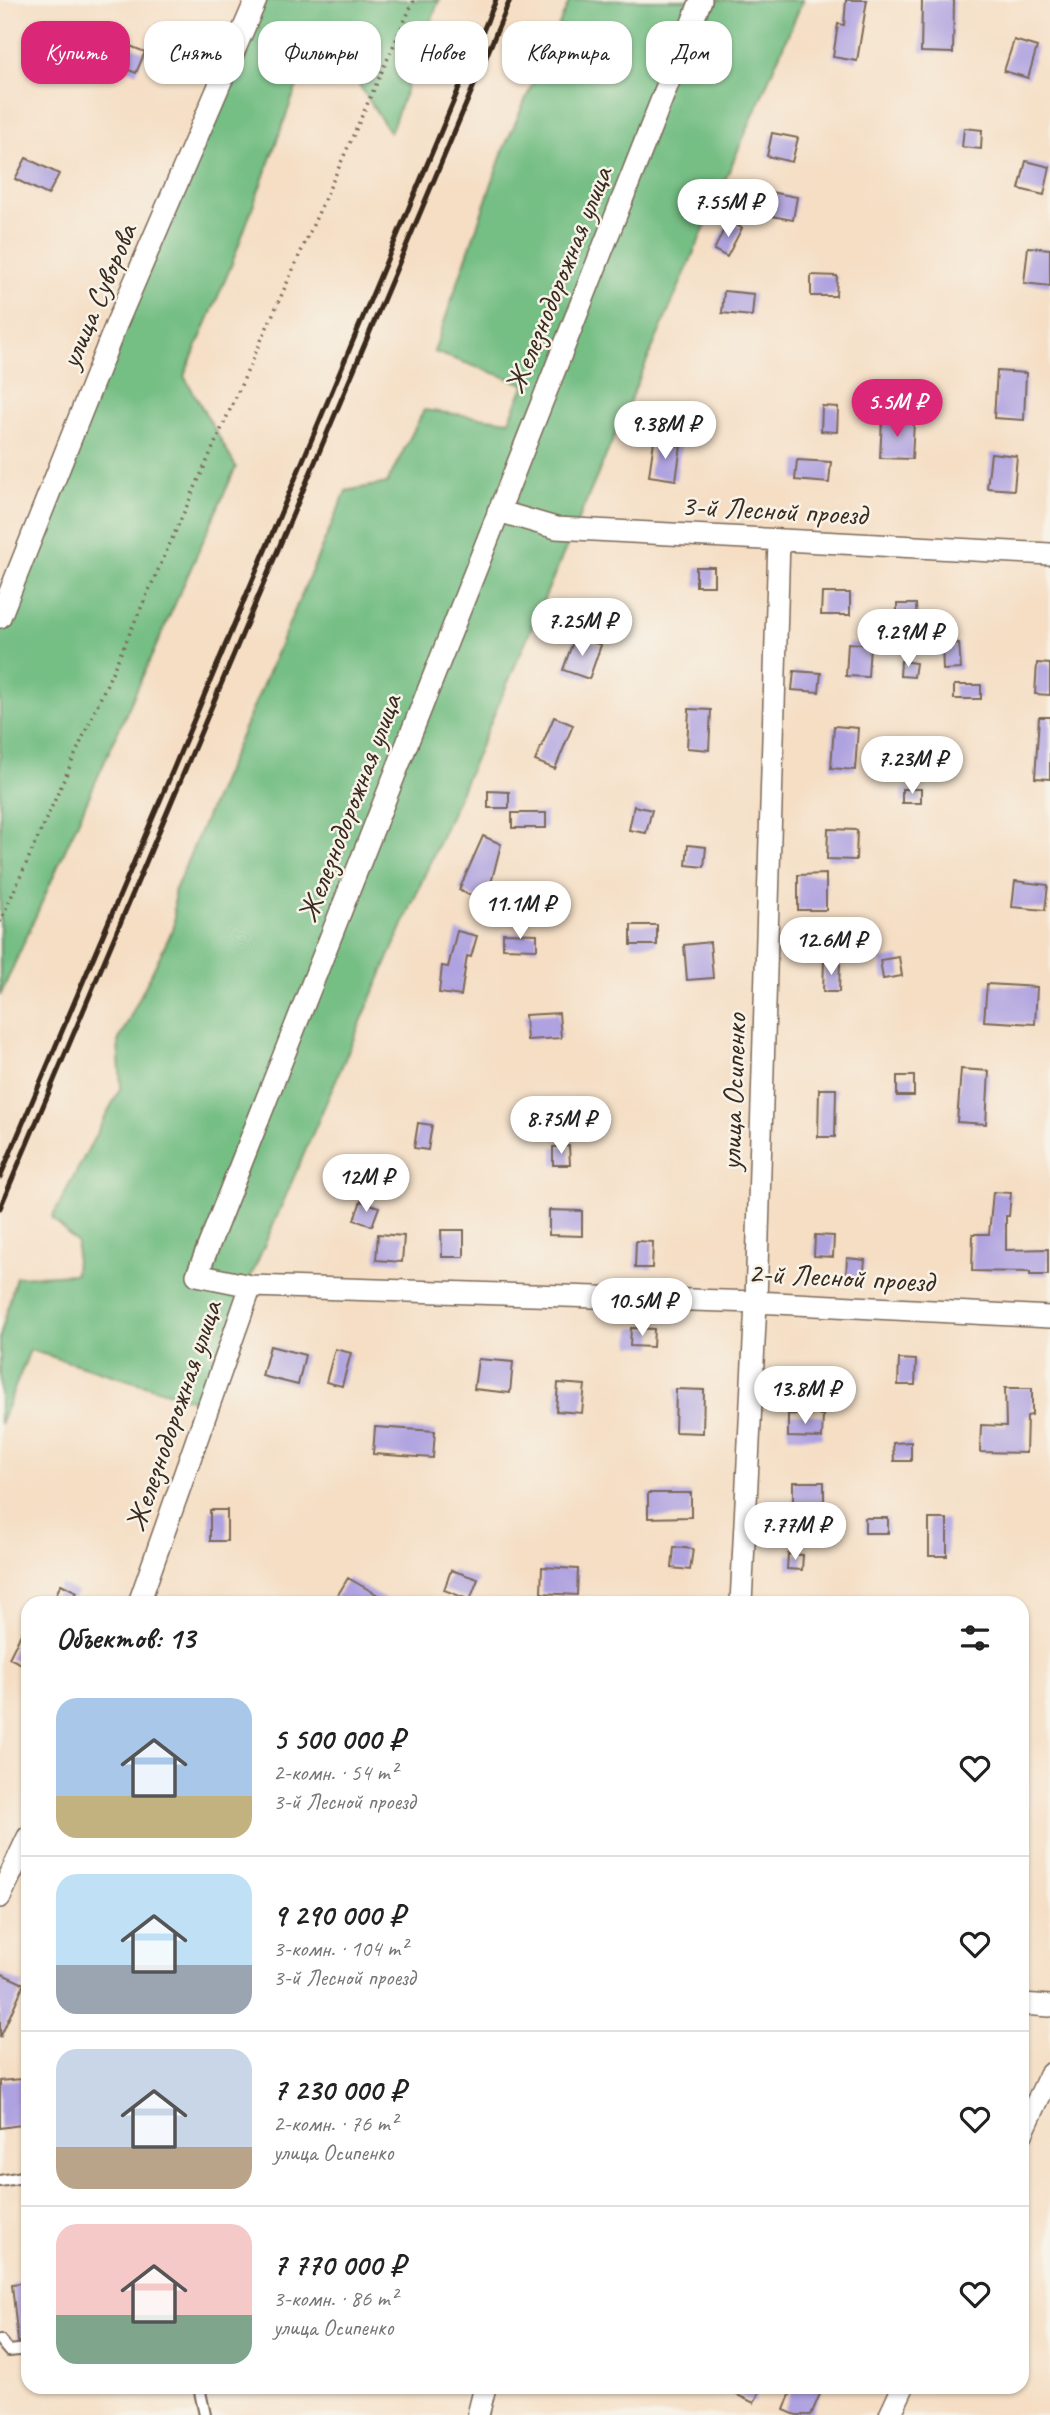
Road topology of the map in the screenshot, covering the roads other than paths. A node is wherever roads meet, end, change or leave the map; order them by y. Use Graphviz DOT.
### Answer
graph roads {
  1 [pos="256,0"];
  2 [pos="701,0"];
  3 [pos="498,511"];
  4 [pos="779,540"];
  5 [pos="1050,554"];
  6 [pos="0,617"];
  7 [pos="251,1286"];
  8 [pos="756,1301"];
  9 [pos="1050,1317"];
  10 [pos="146,1596"];
  11 [pos="741,1596"];
  12 [pos="21,1852"];
  13 [pos="0,1897"];
  14 [pos="1029,2004"];
  15 [pos="1050,2006"];
  16 [pos="1050,2074"];
  17 [pos="1029,2119"];
  18 [pos="21,2177"];
  19 [pos="0,2181"];
  20 [pos="0,2340"];
  21 [pos="21,2350"];
  22 [pos="200,2394"];
  23 [pos="483,2394"];
  24 [pos="900,2394"];
  25 [pos="205,2415"];
  26 [pos="478,2415"];
  27 [pos="890,2415"];
  1 -- 6 [label="street, улица Суворова"];
  2 -- 3 [label="street, Железнодорожная улица"];
  3 -- 4 [label="street, 3-й Лесной проезд"];
  3 -- 7 [label="street, Железнодорожная улица"];
  4 -- 5 [label="street, 3-й Лесной проезд"];
  4 -- 8 [label="street, улица Осипенко"];
  7 -- 8 [label="street, 2-й Лесной проезд"];
  7 -- 10 [label="street, Железнодорожная улица"];
  8 -- 9 [label="street, 2-й Лесной проезд"];
  8 -- 11 [label="street, улица Осипенко"];
  12 -- 13 [label="street"];
  14 -- 15 [label="street"];
  16 -- 17 [label="street"];
  18 -- 19 [label="lane"];
  20 -- 21 [label="lane"];
  22 -- 25 [label="lane"];
  23 -- 26 [label="street"];
  24 -- 27 [label="street"];
}
